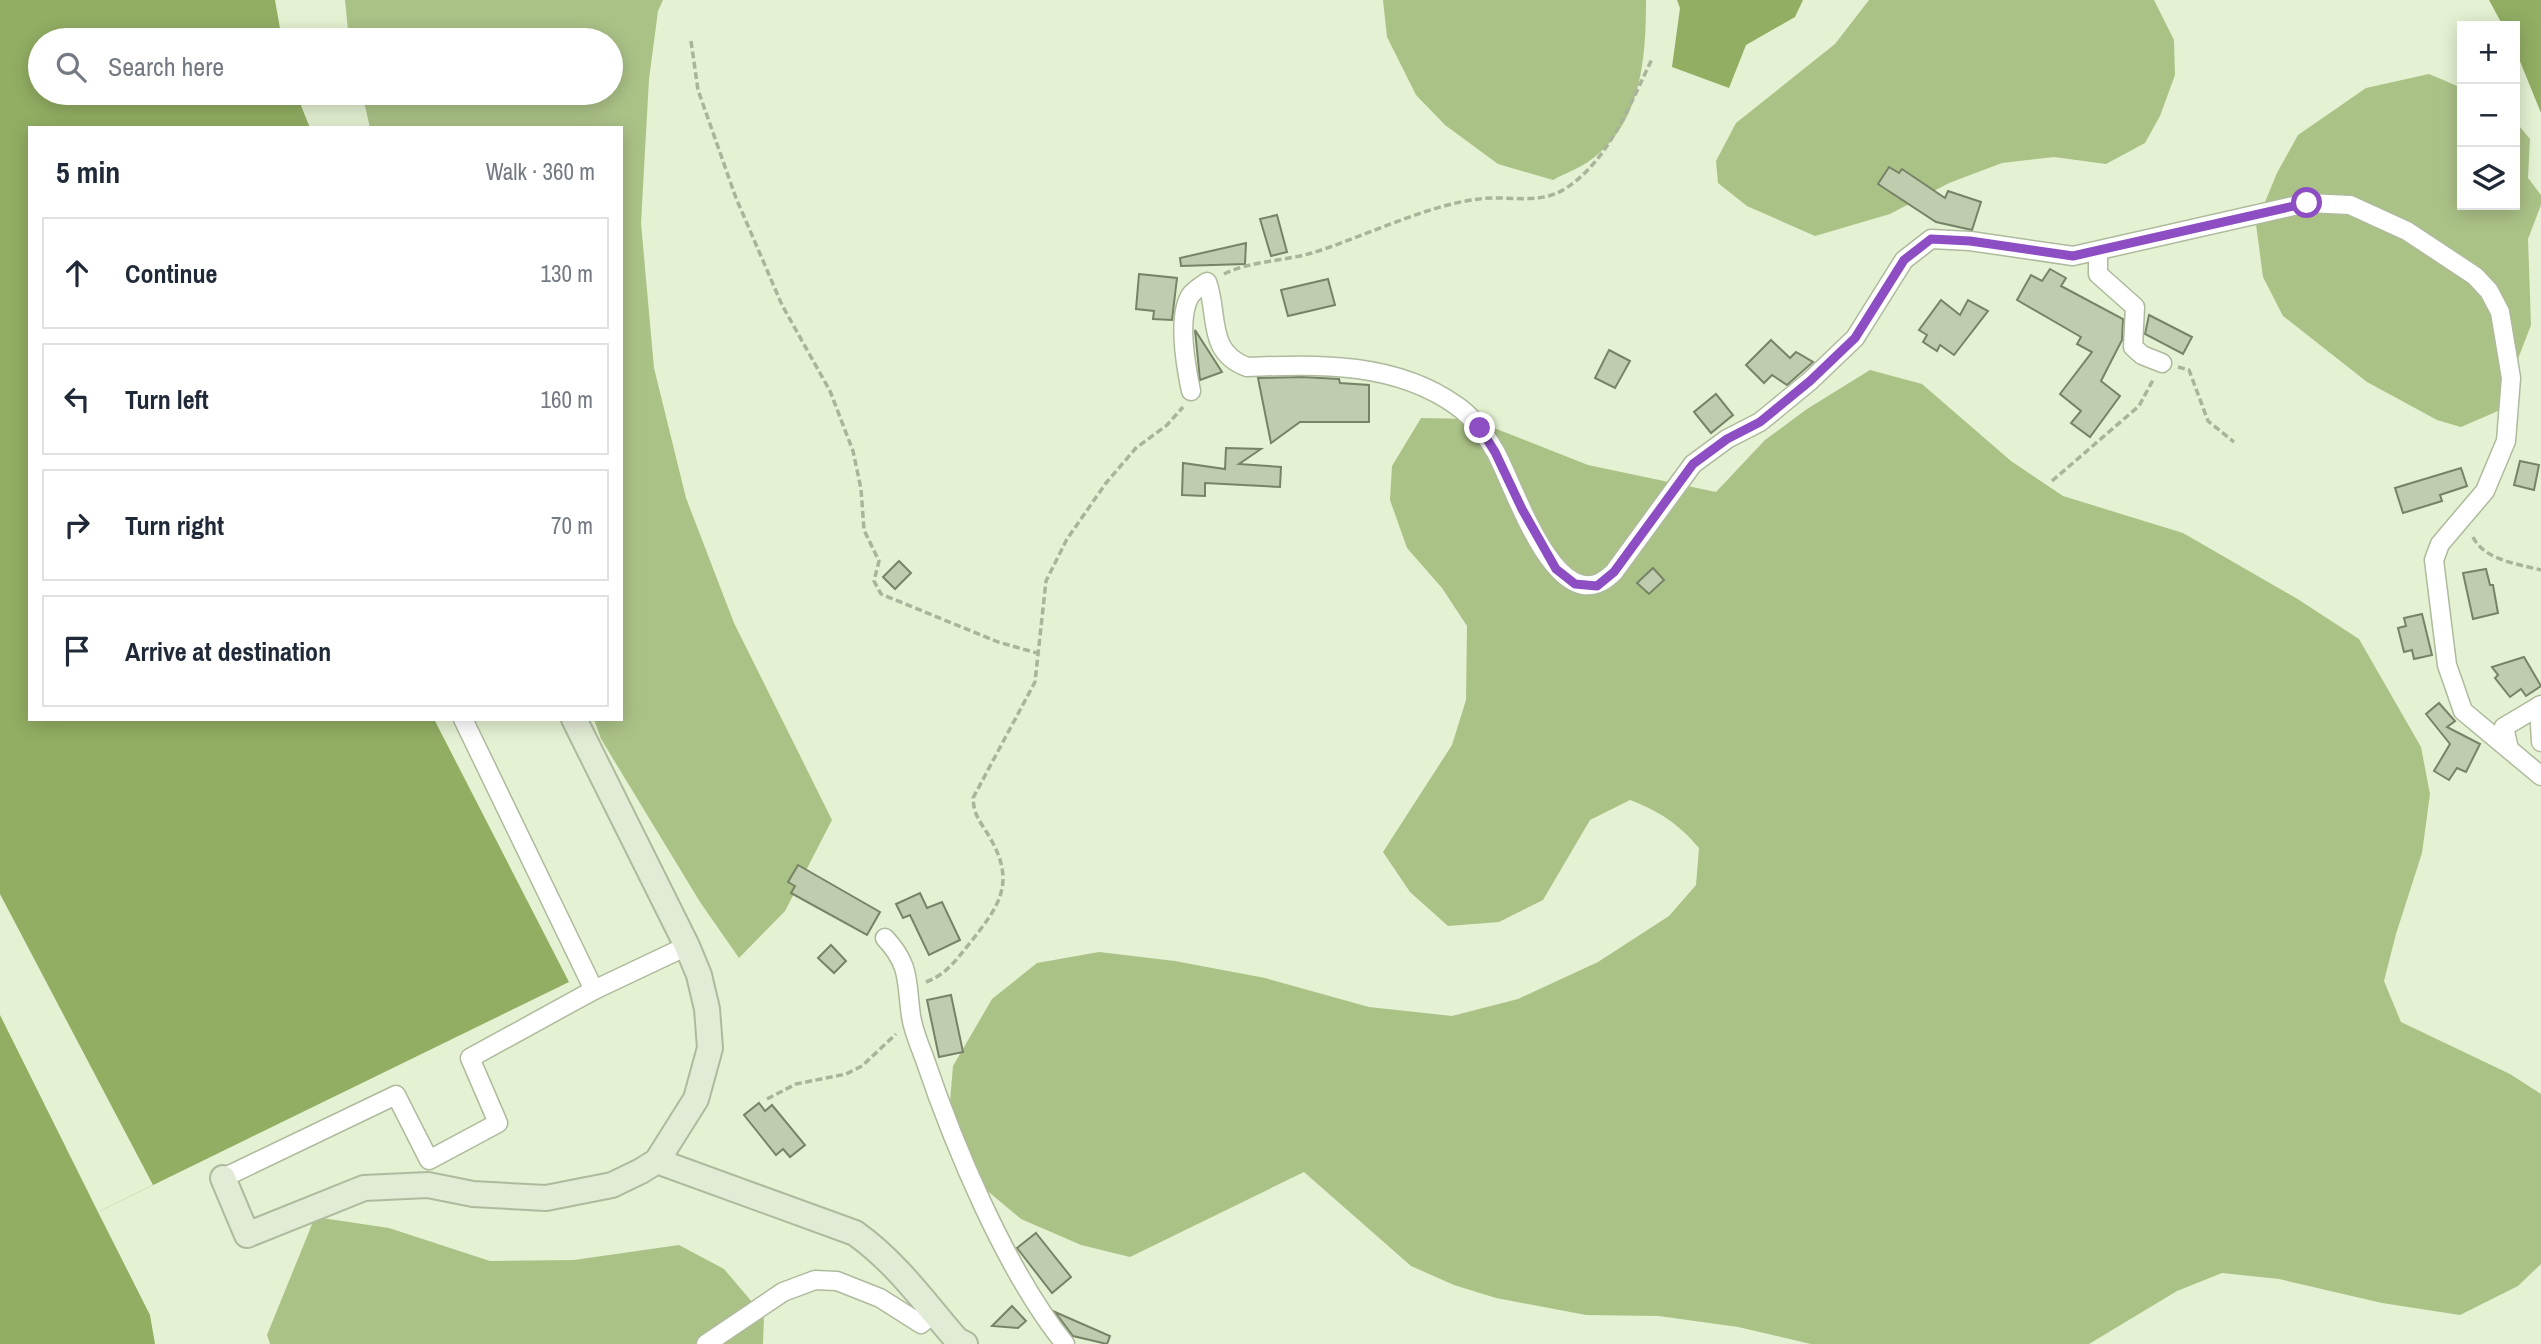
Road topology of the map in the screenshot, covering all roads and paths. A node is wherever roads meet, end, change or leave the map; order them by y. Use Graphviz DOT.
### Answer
graph roads {
  1 [pos="691,41"];
  2 [pos="1651,59"];
  3 [pos="2098,253"];
  4 [pos="1207,282"];
  5 [pos="2162,363"];
  6 [pos="1191,391"];
  7 [pos="2234,442"];
  8 [pos="2052,481"];
  9 [pos="2478,528"];
  10 [pos="2541,570"];
  11 [pos="1037,653"];
  12 [pos="2540,706"];
  13 [pos="464,721"];
  14 [pos="575,721"];
  15 [pos="2541,742"];
  16 [pos="2509,749"];
  17 [pos="2541,776"];
  18 [pos="884,938"];
  19 [pos="687,946"];
  20 [pos="911,987"];
  21 [pos="594,990"];
  22 [pos="918,1038"];
  23 [pos="767,1098"];
  24 [pos="429,1160"];
  25 [pos="657,1161"];
  26 [pos="223,1178"];
  27 [pos="428,1185"];
  28 [pos="934,1313"];
  29 [pos="706,1344"];
  30 [pos="965,1344"];
  31 [pos="1065,1344"];
  1 -- 11 [label="path"];
  2 -- 4 [label="path"];
  3 -- 4 [label="street"];
  3 -- 5 [label="street"];
  3 -- 16 [label="street"];
  4 -- 6 [label="street"];
  5 -- 7 [label="path"];
  5 -- 8 [label="path"];
  6 -- 11 [label="path"];
  9 -- 10 [label="path"];
  11 -- 20 [label="path"];
  12 -- 15 [label="street"];
  12 -- 16 [label="street"];
  13 -- 21 [label="street"];
  14 -- 19 [label="street"];
  16 -- 17 [label="street"];
  18 -- 20 [label="street"];
  19 -- 21 [label="street"];
  19 -- 25 [label="street"];
  20 -- 22 [label="street"];
  21 -- 24 [label="street"];
  22 -- 23 [label="path"];
  22 -- 31 [label="street"];
  24 -- 26 [label="street"];
  24 -- 27 [label="street"];
  25 -- 27 [label="street"];
  25 -- 28 [label="street"];
  26 -- 27 [label="street"];
  28 -- 29 [label="street"];
  28 -- 30 [label="street"];
}
